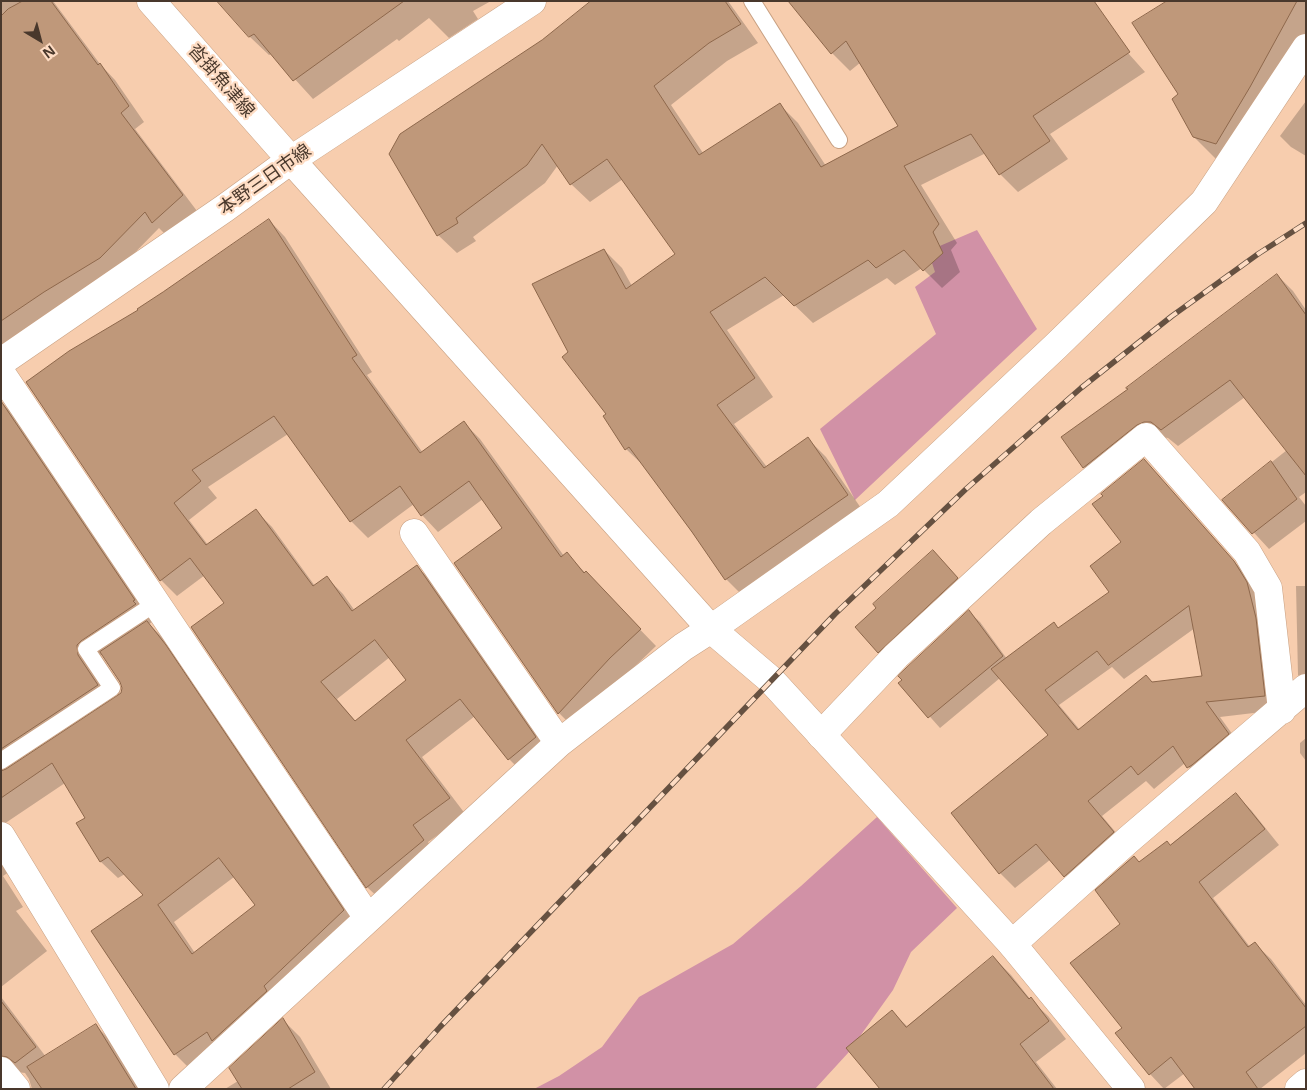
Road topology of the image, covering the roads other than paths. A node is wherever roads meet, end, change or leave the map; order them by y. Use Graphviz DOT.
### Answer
graph roads {
  1 [pos="151,1"];
  2 [pos="532,1"];
  3 [pos="752,1"];
  4 [pos="1306,48"];
  5 [pos="839,140"];
  6 [pos="291,160"];
  7 [pos="1,362"];
  8 [pos="1,373"];
  9 [pos="414,534"];
  10 [pos="156,603"];
  11 [pos="711,628"];
  12 [pos="1306,688"];
  13 [pos="1282,710"];
  14 [pos="821,735"];
  15 [pos="559,743"];
  16 [pos="1,760"];
  17 [pos="1,836"];
  18 [pos="368,918"];
  19 [pos="1012,944"];
  20 [pos="1,1071"];
  21 [pos="1306,1083"];
  22 [pos="16,1089"];
  23 [pos="155,1089"];
  24 [pos="183,1089"];
  25 [pos="1131,1089"];
  26 [pos="1299,1089"];
  1 -- 6 [label="street, 沓掛魚津線"];
  2 -- 6 [label="street, 本野三日市線"];
  3 -- 5 [label="lane"];
  4 -- 11 [label="street"];
  6 -- 7 [label="street, 本野三日市線"];
  6 -- 11 [label="street, 沓掛魚津線"];
  8 -- 10 [label="street"];
  9 -- 15 [label="street"];
  10 -- 16 [label="lane"];
  10 -- 18 [label="street"];
  11 -- 14 [label="street, 沓掛魚津線"];
  11 -- 15 [label="street"];
  12 -- 13 [label="street"];
  13 -- 14 [label="street"];
  13 -- 19 [label="street"];
  14 -- 19 [label="street, 沓掛魚津線"];
  15 -- 18 [label="street"];
  17 -- 23 [label="street"];
  18 -- 24 [label="street"];
  19 -- 25 [label="street, 沓掛魚津線"];
  20 -- 22 [label="street"];
  21 -- 26 [label="street"];
}
